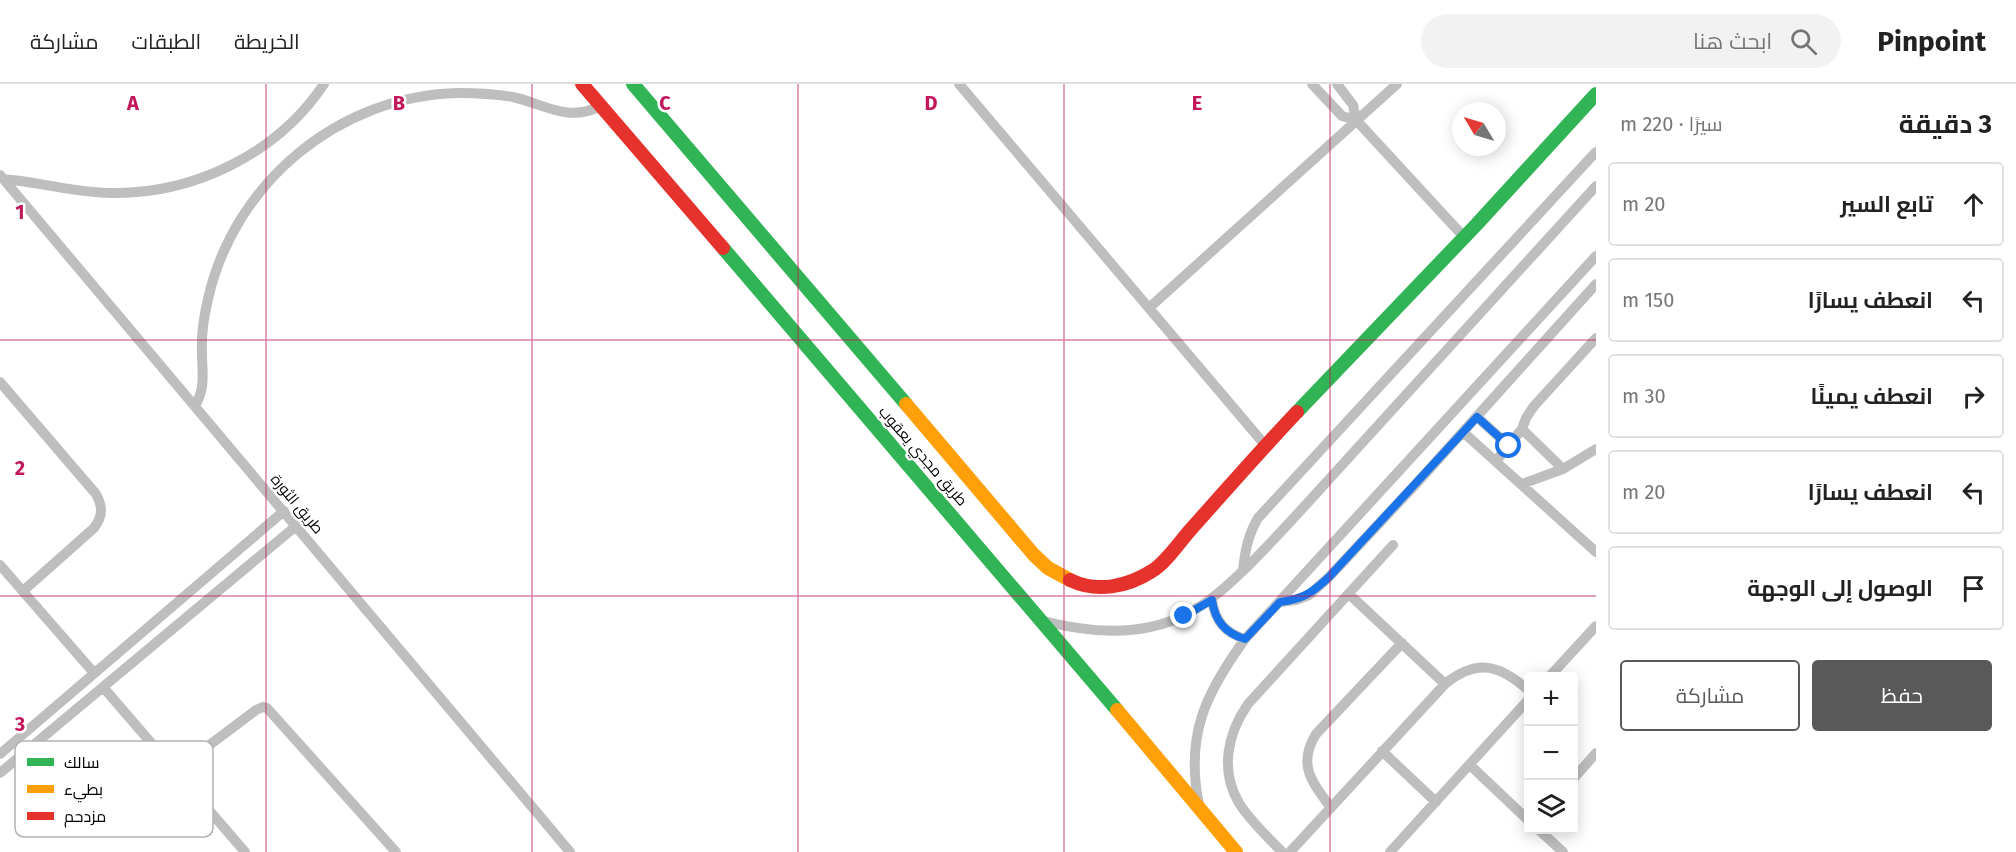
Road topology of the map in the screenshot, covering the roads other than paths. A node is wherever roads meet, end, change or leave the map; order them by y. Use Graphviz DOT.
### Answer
graph roads {
  1 [pos="324,84"];
  2 [pos="582,84"];
  3 [pos="633,84"];
  4 [pos="959,84"];
  5 [pos="1312,84"];
  6 [pos="1337,84"];
  7 [pos="1397,84"];
  8 [pos="1596,94"];
  9 [pos="600,106"];
  10 [pos="1356,120"];
  11 [pos="1596,152"];
  12 [pos="2,177"];
  13 [pos="1596,186"];
  14 [pos="1464,237"];
  15 [pos="1596,256"];
  16 [pos="1596,284"];
  17 [pos="1149,308"];
  18 [pos="1545,312"];
  19 [pos="1559,325"];
  20 [pos="1596,338"];
  21 [pos="0,382"];
  22 [pos="195,406"];
  23 [pos="1477,417"];
  24 [pos="1522,429"];
  25 [pos="1463,432"];
  26 [pos="1265,445"];
  27 [pos="1509,446"];
  28 [pos="1596,450"];
  29 [pos="1496,461"];
  30 [pos="1563,469"];
  31 [pos="1522,484"];
  32 [pos="284,511"];
  33 [pos="296,526"];
  34 [pos="1393,545"];
  35 [pos="1596,552"];
  36 [pos="0,565"];
  37 [pos="1243,570"];
  38 [pos="23,591"];
  39 [pos="1349,594"];
  40 [pos="1212,600"];
  41 [pos="1280,602"];
  42 [pos="1042,620"];
  43 [pos="1596,626"];
  44 [pos="1245,639"];
  45 [pos="1402,643"];
  46 [pos="1554,672"];
  47 [pos="94,673"];
  48 [pos="1445,684"];
  49 [pos="103,687"];
  50 [pos="1524,687"];
  51 [pos="1524,704"];
  52 [pos="15,741"];
  53 [pos="15,741"];
  54 [pos="38,741"];
  55 [pos="150,741"];
  56 [pos="213,743"];
  57 [pos="1383,751"];
  58 [pos="1596,753"];
  59 [pos="0,754"];
  60 [pos="15,760"];
  61 [pos="1470,765"];
  62 [pos="0,773"];
  63 [pos="1578,773"];
  64 [pos="1436,802"];
  65 [pos="1331,807"];
  66 [pos="1200,809"];
  67 [pos="213,814"];
  68 [pos="1524,816"];
  69 [pos="1543,834"];
  70 [pos="245,852"];
  71 [pos="396,852"];
  72 [pos="570,852"];
  73 [pos="1236,852"];
  74 [pos="1282,852"];
  75 [pos="1290,852"];
  76 [pos="1390,852"];
  77 [pos="1563,852"];
  1 -- 12 [label="street"];
  2 -- 9 [label="street, طريق مجدي يعقوب"];
  3 -- 26 [label="street"];
  4 -- 17 [label="street"];
  5 -- 10 [label="street"];
  6 -- 10 [label="street"];
  7 -- 10 [label="street"];
  8 -- 14 [label="street"];
  9 -- 22 [label="street"];
  9 -- 42 [label="street, طريق مجدي يعقوب"];
  10 -- 14 [label="street"];
  10 -- 17 [label="street"];
  11 -- 37 [label="street"];
  12 -- 22 [label="street, طريق الثورة"];
  13 -- 37 [label="street"];
  14 -- 26 [label="street"];
  15 -- 18 [label="street"];
  16 -- 19 [label="street"];
  17 -- 26 [label="street"];
  18 -- 19 [label="street"];
  18 -- 41 [label="street"];
  19 -- 23 [label="street"];
  20 -- 24 [label="street"];
  21 -- 38 [label="street"];
  22 -- 32 [label="street, طريق الثورة"];
  23 -- 25 [label="street"];
  23 -- 27 [label="street"];
  24 -- 27 [label="street"];
  24 -- 30 [label="street"];
  25 -- 29 [label="street"];
  25 -- 41 [label="street"];
  27 -- 29 [label="street"];
  28 -- 30 [label="street"];
  29 -- 31 [label="street"];
  30 -- 31 [label="street"];
  31 -- 35 [label="street"];
  32 -- 33 [label="street, طريق الثورة"];
  32 -- 47 [label="street"];
  33 -- 49 [label="street"];
  33 -- 72 [label="street, طريق الثورة"];
  34 -- 39 [label="street"];
  36 -- 38 [label="street"];
  37 -- 40 [label="street"];
  38 -- 47 [label="street"];
  39 -- 45 [label="street"];
  39 -- 74 [label="street"];
  40 -- 42 [label="street"];
  40 -- 44 [label="street"];
  41 -- 44 [label="street"];
  42 -- 66 [label="street, طريق مجدي يعقوب"];
  43 -- 46 [label="street"];
  44 -- 66 [label="street"];
  45 -- 48 [label="street"];
  45 -- 65 [label="street"];
  47 -- 52 [label="street"];
  48 -- 50 [label="street"];
  48 -- 57 [label="street"];
  49 -- 54 [label="street"];
  49 -- 55 [label="street"];
  51 -- 61 [label="street"];
  53 -- 59 [label="street"];
  56 -- 71 [label="street"];
  57 -- 64 [label="street"];
  57 -- 65 [label="street"];
  58 -- 63 [label="street"];
  60 -- 62 [label="street"];
  61 -- 64 [label="street"];
  61 -- 68 [label="street"];
  64 -- 76 [label="street"];
  65 -- 75 [label="street"];
  66 -- 73 [label="street, طريق مجدي يعقوب"];
  67 -- 70 [label="street"];
  69 -- 77 [label="street"];
}
